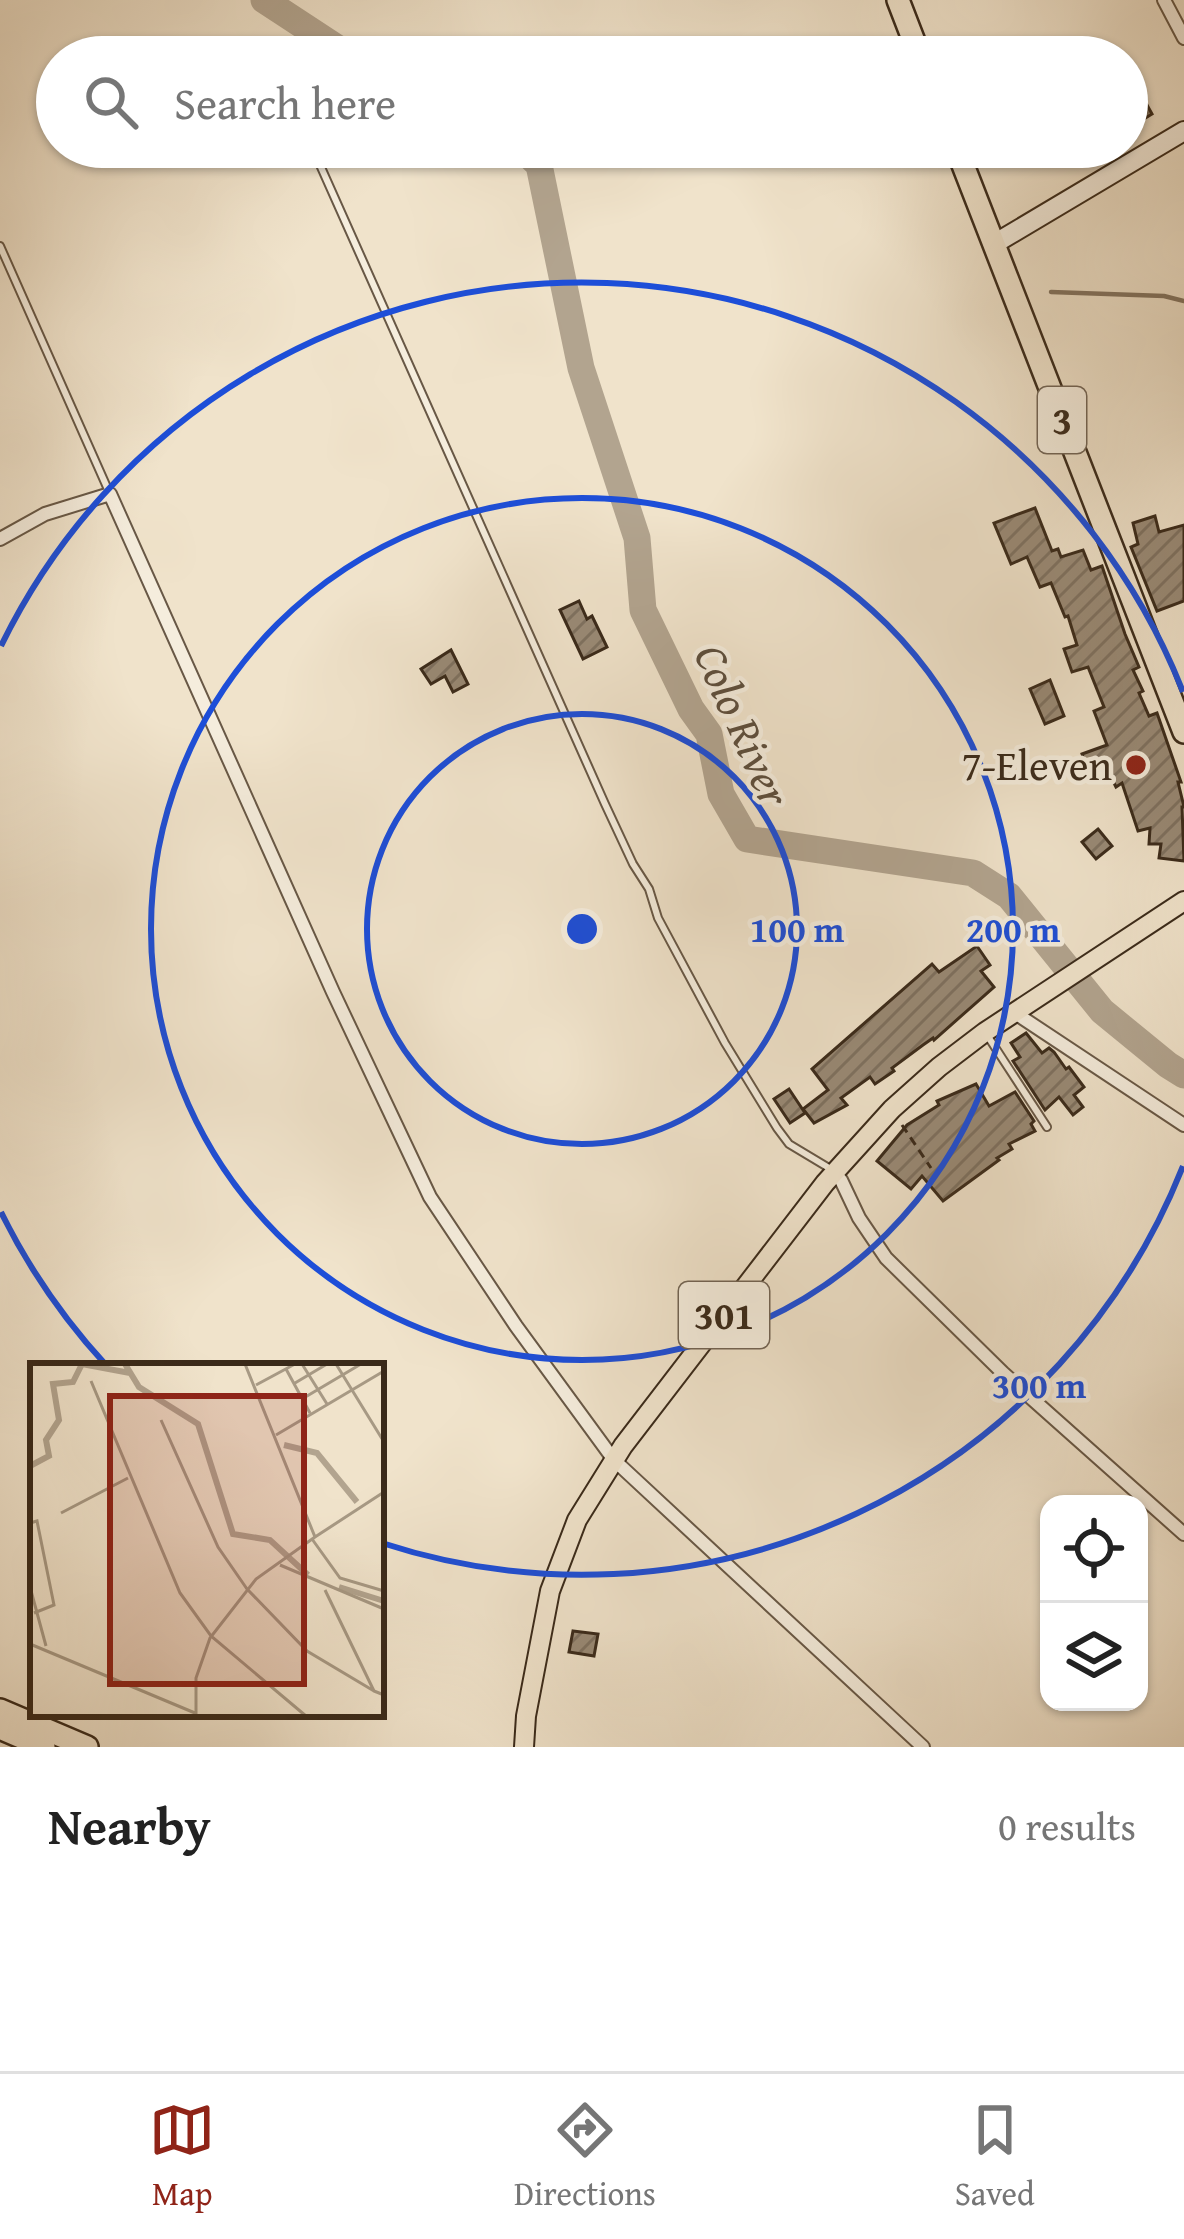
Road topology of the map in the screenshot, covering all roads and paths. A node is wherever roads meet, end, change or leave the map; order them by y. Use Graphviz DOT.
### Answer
graph roads {
  1 [pos="898,0"];
  2 [pos="1164,0"];
  3 [pos="1178,15"];
  4 [pos="912,36"];
  5 [pos="1184,38"];
  6 [pos="1184,131"];
  7 [pos="1148,152"];
  8 [pos="321,168"];
  9 [pos="964,168"];
  10 [pos="1122,168"];
  11 [pos="994,244"];
  12 [pos="0,246"];
  13 [pos="110,494"];
  14 [pos="0,539"];
  15 [pos="1184,732"];
  16 [pos="1184,901"];
  17 [pos="1020,1010"];
  18 [pos="985,1032"];
  19 [pos="892,1109"];
  20 [pos="1184,1125"];
  21 [pos="1047,1127"];
  22 [pos="931,1168"];
  23 [pos="834,1179"];
  24 [pos="619,1453"];
  25 [pos="1184,1534"];
  26 [pos="0,1710"];
  27 [pos="0,1728"];
  28 [pos="44,1747"];
  29 [pos="88,1747"];
  30 [pos="524,1747"];
  31 [pos="923,1747"];
  1 -- 4 [label="highway"];
  2 -- 3 [label="street"];
  3 -- 5 [label="street"];
  6 -- 7 [label="street"];
  8 -- 23 [label="lane"];
  9 -- 11 [label="highway, 3"];
  10 -- 11 [label="street"];
  11 -- 15 [label="highway, 3"];
  12 -- 13 [label="lane"];
  13 -- 14 [label="street"];
  13 -- 24 [label="street"];
  16 -- 17 [label="main road, 301"];
  17 -- 18 [label="main road, 301"];
  17 -- 20 [label="street"];
  18 -- 19 [label="main road, 301"];
  18 -- 21 [label="lane"];
  19 -- 22 [label="path"];
  19 -- 23 [label="main road, 301"];
  23 -- 24 [label="main road, 301"];
  23 -- 25 [label="street"];
  24 -- 30 [label="main road, 301"];
  24 -- 31 [label="street"];
  26 -- 29 [label="highway"];
  27 -- 28 [label="highway"];
}
